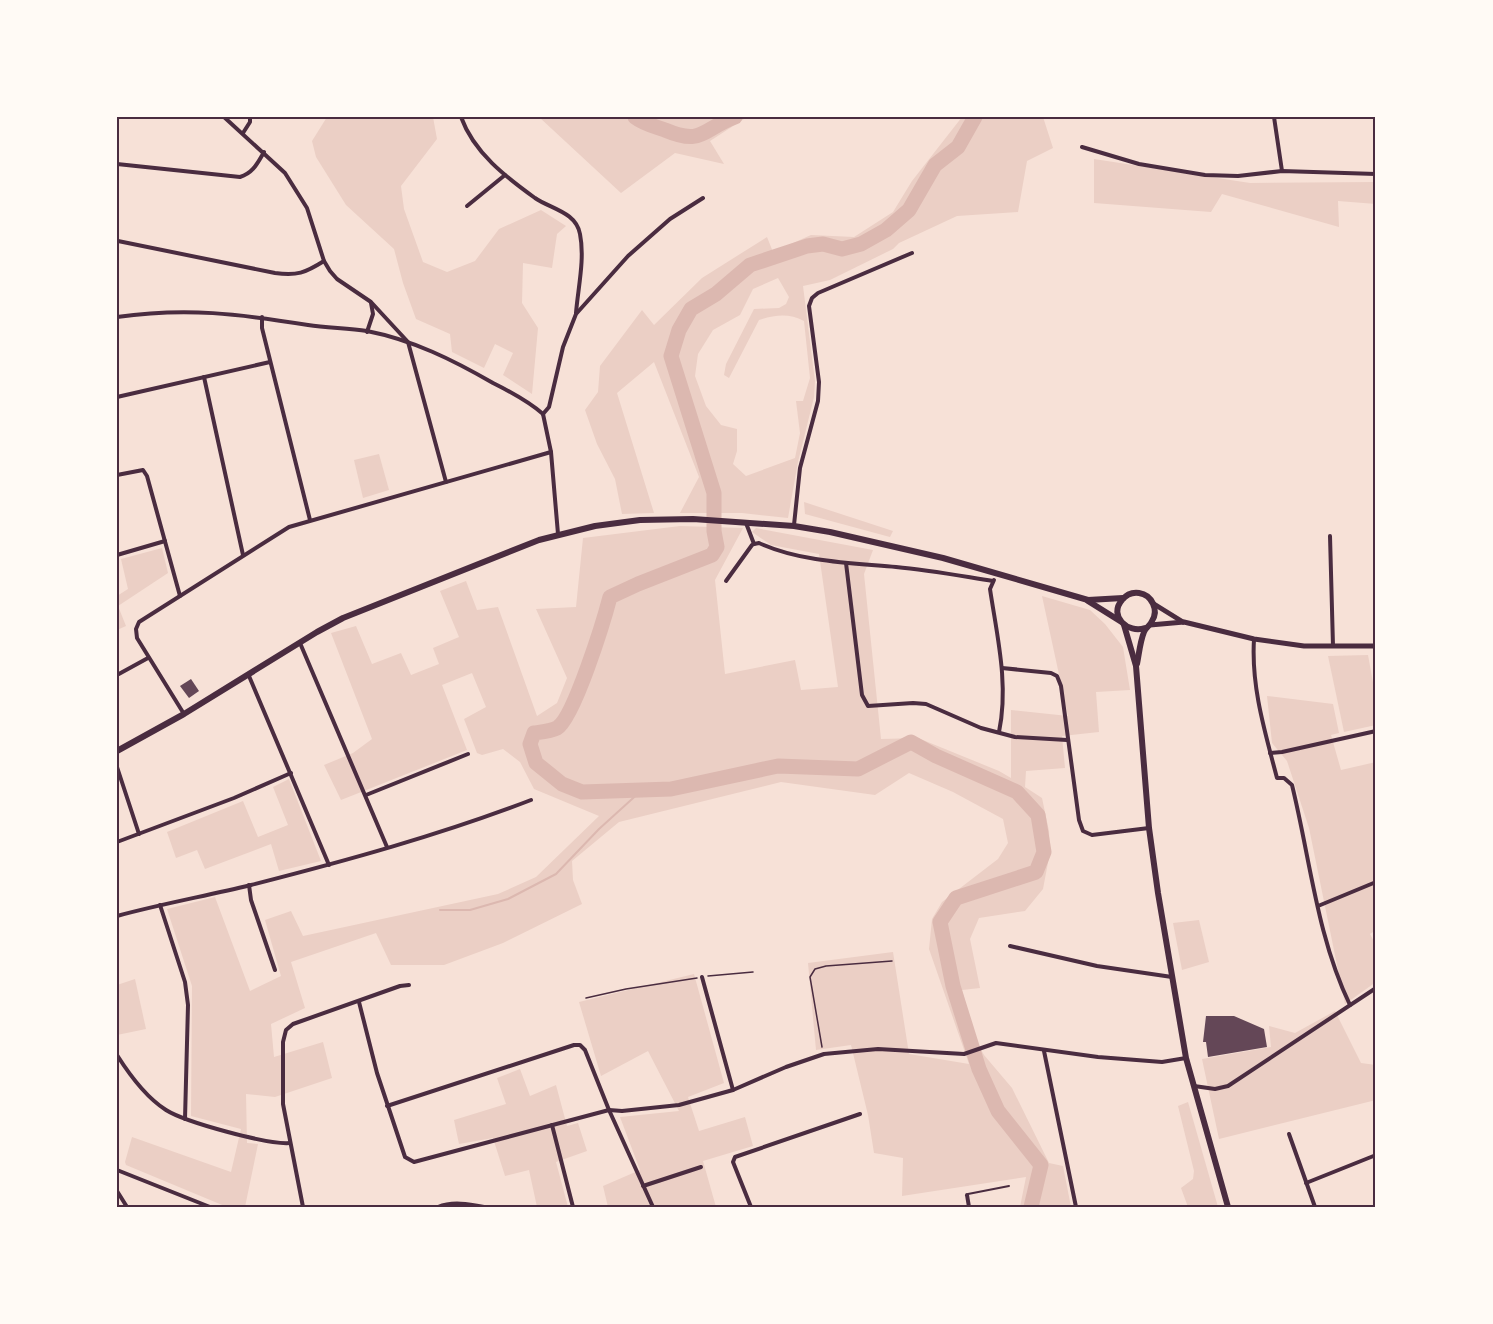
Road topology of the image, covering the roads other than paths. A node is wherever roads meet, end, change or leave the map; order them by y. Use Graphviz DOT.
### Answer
graph roads {
  1 [pos="224,117"];
  2 [pos="250,117"];
  3 [pos="461,117"];
  4 [pos="1274,117"];
  5 [pos="243,133"];
  6 [pos="1082,147"];
  7 [pos="264,152"];
  8 [pos="117,164"];
  9 [pos="1281,171"];
  10 [pos="1376,174"];
  11 [pos="505,175"];
  12 [pos="703,198"];
  13 [pos="467,206"];
  14 [pos="118,241"];
  15 [pos="912,253"];
  16 [pos="324,261"];
  17 [pos="371,302"];
  18 [pos="576,314"];
  19 [pos="117,317"];
  20 [pos="262,317"];
  21 [pos="367,332"];
  22 [pos="408,342"];
  23 [pos="270,362"];
  24 [pos="204,377"];
  25 [pos="117,397"];
  26 [pos="543,414"];
  27 [pos="551,452"];
  28 [pos="117,475"];
  29 [pos="446,482"];
  30 [pos="310,520"];
  31 [pos="746,522"];
  32 [pos="794,526"];
  33 [pos="558,534"];
  34 [pos="1330,536"];
  35 [pos="165,541"];
  36 [pos="754,544"];
  37 [pos="117,555"];
  38 [pos="243,555"];
  39 [pos="846,563"];
  40 [pos="997,573"];
  41 [pos="726,581"];
  42 [pos="993,581"];
  43 [pos="180,596"];
  44 [pos="1123,598"];
  45 [pos="1088,600"];
  46 [pos="1154,604"];
  47 [pos="1184,622"];
  48 [pos="1122,624"];
  49 [pos="1148,626"];
  50 [pos="1254,639"];
  51 [pos="300,643"];
  52 [pos="1376,646"];
  53 [pos="1334,647"];
  54 [pos="148,658"];
  55 [pos="1136,666"];
  56 [pos="1002,668"];
  57 [pos="117,675"];
  58 [pos="249,676"];
  59 [pos="184,714"];
  60 [pos="1376,731"];
  61 [pos="999,732"];
  62 [pos="1067,740"];
  63 [pos="117,751"];
  64 [pos="1270,753"];
  65 [pos="468,754"];
  66 [pos="117,767"];
  67 [pos="291,773"];
  68 [pos="366,795"];
  69 [pos="531,800"];
  70 [pos="1149,828"];
  71 [pos="139,834"];
  72 [pos="117,842"];
  73 [pos="387,847"];
  74 [pos="329,865"];
  75 [pos="1376,882"];
  76 [pos="249,885"];
  77 [pos="160,905"];
  78 [pos="1318,906"];
  79 [pos="117,916"];
  80 [pos="1010,946"];
  81 [pos="275,970"];
  82 [pos="702,977"];
  83 [pos="1173,977"];
  84 [pos="410,985"];
  85 [pos="1376,988"];
  86 [pos="359,1002"];
  87 [pos="1350,1005"];
  88 [pos="1044,1051"];
  89 [pos="117,1055"];
  90 [pos="1186,1058"];
  91 [pos="1194,1086"];
  92 [pos="733,1089"];
  93 [pos="387,1106"];
  94 [pos="609,1110"];
  95 [pos="860,1114"];
  96 [pos="185,1119"];
  97 [pos="552,1125"];
  98 [pos="1289,1134"];
  99 [pos="290,1143"];
  100 [pos="1376,1155"];
  101 [pos="701,1167"];
  102 [pos="117,1170"];
  103 [pos="1306,1183"];
  104 [pos="643,1186"];
  105 [pos="1010,1186"];
  106 [pos="117,1191"];
  107 [pos="967,1195"];
  108 [pos="127,1207"];
  109 [pos="210,1207"];
  110 [pos="303,1207"];
  111 [pos="438,1207"];
  112 [pos="484,1207"];
  113 [pos="573,1207"];
  114 [pos="653,1207"];
  115 [pos="751,1207"];
  116 [pos="969,1207"];
  117 [pos="1076,1207"];
  118 [pos="1228,1207"];
  119 [pos="1315,1207"];
  1 -- 5 [label="street"];
  2 -- 5 [label="street"];
  3 -- 11 [label="street"];
  4 -- 9 [label="street"];
  5 -- 7 [label="street"];
  6 -- 9 [label="street"];
  7 -- 8 [label="street"];
  7 -- 16 [label="street"];
  9 -- 10 [label="street"];
  11 -- 13 [label="street"];
  11 -- 18 [label="street"];
  12 -- 18 [label="street"];
  14 -- 16 [label="street"];
  15 -- 32 [label="street"];
  16 -- 17 [label="street"];
  17 -- 21 [label="street"];
  17 -- 22 [label="street"];
  18 -- 26 [label="street"];
  19 -- 20 [label="street"];
  20 -- 21 [label="street"];
  20 -- 23 [label="street"];
  21 -- 22 [label="street"];
  22 -- 26 [label="street"];
  22 -- 29 [label="street"];
  23 -- 24 [label="street"];
  23 -- 30 [label="street"];
  24 -- 25 [label="street"];
  24 -- 38 [label="street"];
  26 -- 27 [label="street"];
  27 -- 29 [label="street"];
  27 -- 33 [label="street"];
  28 -- 35 [label="street"];
  29 -- 30 [label="street"];
  30 -- 38 [label="street"];
  31 -- 32 [label="main road"];
  31 -- 33 [label="main road"];
  31 -- 36 [label="street"];
  32 -- 40 [label="main road"];
  33 -- 51 [label="main road"];
  34 -- 53 [label="street"];
  35 -- 37 [label="street"];
  35 -- 43 [label="street"];
  36 -- 39 [label="street"];
  36 -- 41 [label="street"];
  38 -- 43 [label="street"];
  39 -- 42 [label="street"];
  39 -- 61 [label="street"];
  40 -- 42 [label="street"];
  40 -- 45 [label="main road"];
  42 -- 56 [label="street"];
  43 -- 54 [label="street"];
  44 -- 45 [label="main road"];
  44 -- 46 [label="main road"];
  44 -- 48 [label="main road"];
  45 -- 48 [label="main road"];
  46 -- 47 [label="street"];
  46 -- 49 [label="main road"];
  47 -- 49 [label="street"];
  47 -- 50 [label="street"];
  48 -- 49 [label="main road"];
  48 -- 55 [label="main road"];
  49 -- 55 [label="main road"];
  50 -- 53 [label="street"];
  50 -- 64 [label="street"];
  51 -- 58 [label="main road"];
  51 -- 68 [label="street"];
  52 -- 53 [label="street"];
  54 -- 57 [label="street"];
  54 -- 59 [label="street"];
  55 -- 70 [label="main road"];
  56 -- 61 [label="street"];
  56 -- 62 [label="street"];
  58 -- 59 [label="main road"];
  58 -- 67 [label="street"];
  59 -- 63 [label="main road"];
  60 -- 64 [label="street"];
  61 -- 62 [label="street"];
  62 -- 70 [label="street"];
  64 -- 78 [label="street"];
  65 -- 68 [label="street"];
  66 -- 71 [label="street"];
  67 -- 71 [label="street"];
  67 -- 74 [label="street"];
  68 -- 73 [label="street"];
  69 -- 73 [label="street"];
  70 -- 83 [label="main road"];
  71 -- 72 [label="street"];
  73 -- 74 [label="street"];
  74 -- 76 [label="street"];
  75 -- 78 [label="street"];
  76 -- 77 [label="street"];
  76 -- 81 [label="street"];
  77 -- 79 [label="street"];
  77 -- 96 [label="street"];
  78 -- 87 [label="street"];
  80 -- 83 [label="street"];
  82 -- 92 [label="street"];
  83 -- 90 [label="main road"];
  84 -- 86 [label="street"];
  85 -- 87 [label="street"];
  86 -- 93 [label="street"];
  86 -- 99 [label="street"];
  87 -- 91 [label="street"];
  88 -- 90 [label="street"];
  88 -- 92 [label="street"];
  88 -- 117 [label="street"];
  89 -- 96 [label="street"];
  90 -- 91 [label="main road"];
  91 -- 118 [label="main road"];
  92 -- 94 [label="street"];
  93 -- 94 [label="street"];
  93 -- 97 [label="street"];
  94 -- 97 [label="street"];
  94 -- 104 [label="street"];
  95 -- 115 [label="street"];
  96 -- 99 [label="street"];
  97 -- 113 [label="street"];
  98 -- 103 [label="street"];
  99 -- 110 [label="street"];
  100 -- 103 [label="street"];
  101 -- 104 [label="street"];
  102 -- 109 [label="street"];
  103 -- 119 [label="street"];
  104 -- 114 [label="street"];
  105 -- 107 [label="lane"];
  106 -- 108 [label="street"];
  107 -- 116 [label="street"];
  111 -- 112 [label="street"];
}
